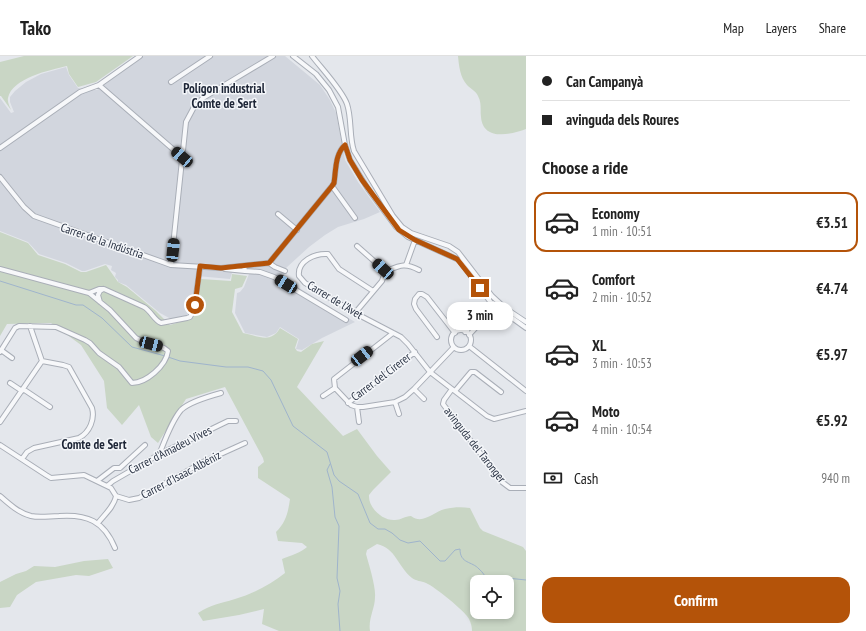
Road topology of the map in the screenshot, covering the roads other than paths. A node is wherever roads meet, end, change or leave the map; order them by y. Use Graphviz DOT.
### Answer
graph roads {
  1 [pos="140,56"];
  2 [pos="210,56"];
  3 [pos="273,56"];
  4 [pos="293,56"];
  5 [pos="312,56"];
  6 [pos="171,82"];
  7 [pos="99,85"];
  8 [pos="345,145"];
  9 [pos="0,148"];
  10 [pos="182,157"];
  11 [pos="0,177"];
  12 [pos="332,186"];
  13 [pos="278,214"];
  14 [pos="355,218"];
  15 [pos="297,230"];
  16 [pos="415,240"];
  17 [pos="357,246"];
  18 [pos="269,263"];
  19 [pos="171,265"];
  20 [pos="406,265"];
  21 [pos="200,266"];
  22 [pos="244,266"];
  23 [pos="0,268"];
  24 [pos="221,268"];
  25 [pos="419,270"];
  26 [pos="245,271"];
  27 [pos="285,271"];
  28 [pos="384,272"];
  29 [pos="104,289"];
  30 [pos="373,291"];
  31 [pos="89,293"];
  32 [pos="489,294"];
  33 [pos="100,302"];
  34 [pos="498,302"];
  35 [pos="495,306"];
  36 [pos="505,308"];
  37 [pos="355,313"];
  38 [pos="346,320"];
  39 [pos="526,322"];
  40 [pos="30,326"];
  41 [pos="526,328"];
  42 [pos="393,333"];
  43 [pos="455,333"];
  44 [pos="467,333"];
  45 [pos="438,337"];
  46 [pos="469,346"];
  47 [pos="454,347"];
  48 [pos="0,351"];
  49 [pos="415,352"];
  50 [pos="12,358"];
  51 [pos="42,361"];
  52 [pos="430,372"];
  53 [pos="10,383"];
  54 [pos="335,388"];
  55 [pos="414,389"];
  56 [pos="22,390"];
  57 [pos="453,390"];
  58 [pos="526,391"];
  59 [pos="501,392"];
  60 [pos="221,393"];
  61 [pos="323,396"];
  62 [pos="424,399"];
  63 [pos="395,402"];
  64 [pos="348,403"];
  65 [pos="50,407"];
  66 [pos="357,407"];
  67 [pos="526,411"];
  68 [pos="399,414"];
  69 [pos="236,421"];
  70 [pos="0,422"];
  71 [pos="359,422"];
  72 [pos="245,443"];
  73 [pos="0,445"];
  74 [pos="145,445"];
  75 [pos="158,455"];
  76 [pos="22,459"];
  77 [pos="97,481"];
  78 [pos="107,486"];
  79 [pos="526,488"];
  80 [pos="0,496"];
  81 [pos="116,496"];
  82 [pos="98,523"];
  83 [pos="115,548"];
  1 -- 7 [label="street"];
  2 -- 6 [label="street"];
  3 -- 10 [label="street"];
  4 -- 8 [label="street"];
  5 -- 32 [label="street"];
  7 -- 9 [label="street"];
  7 -- 10 [label="street"];
  8 -- 12 [label="street"];
  8 -- 16 [label="street"];
  10 -- 19 [label="street"];
  11 -- 19 [label="street, Carrer de la Indústria"];
  12 -- 14 [label="street"];
  12 -- 15 [label="street"];
  13 -- 15 [label="street"];
  15 -- 18 [label="street"];
  16 -- 20 [label="street"];
  16 -- 35 [label="street"];
  17 -- 28 [label="street"];
  18 -- 22 [label="street, Carrer de la Indústria"];
  18 -- 27 [label="street"];
  19 -- 21 [label="street, Carrer de la Indústria"];
  20 -- 25 [label="street"];
  20 -- 28 [label="street"];
  21 -- 24 [label="street, Carrer de la Indústria"];
  21 -- 29 [label="street"];
  22 -- 24 [label="street, Carrer de la Indústria"];
  22 -- 26 [label="street"];
  23 -- 31 [label="street"];
  24 -- 26 [label="street, Carrer de la Indústria"];
  26 -- 38 [label="street, Carrer de la Indústria"];
  28 -- 30 [label="street"];
  29 -- 31 [label="street"];
  29 -- 33 [label="street"];
  30 -- 37 [label="street"];
  30 -- 37 [label="street, Carrer de l'Avet"];
  31 -- 33 [label="street"];
  32 -- 34 [label="street"];
  32 -- 35 [label="street"];
  33 -- 40 [label="street"];
  34 -- 35 [label="street"];
  34 -- 36 [label="street"];
  35 -- 36 [label="street"];
  35 -- 41 [label="street"];
  35 -- 44 [label="street"];
  36 -- 39 [label="street"];
  37 -- 42 [label="street, Carrer de l'Avet"];
  40 -- 48 [label="street"];
  40 -- 51 [label="street"];
  42 -- 49 [label="street, Carrer de l'Avet"];
  42 -- 54 [label="street"];
  43 -- 44 [label="street"];
  43 -- 45 [label="street"];
  43 -- 47 [label="street"];
  44 -- 46 [label="street"];
  46 -- 47 [label="street"];
  46 -- 58 [label="street"];
  47 -- 52 [label="street"];
  48 -- 50 [label="street"];
  49 -- 52 [label="street, Carrer de l'Avet"];
  49 -- 64 [label="street, Carrer del Cirerer"];
  51 -- 56 [label="street"];
  51 -- 76 [label="street"];
  52 -- 55 [label="street"];
  52 -- 57 [label="street, Carrer de l'Avet"];
  53 -- 56 [label="street"];
  54 -- 61 [label="street"];
  54 -- 64 [label="street"];
  55 -- 62 [label="street"];
  55 -- 63 [label="street"];
  56 -- 65 [label="street"];
  56 -- 70 [label="street"];
  57 -- 59 [label="street"];
  57 -- 67 [label="street, Carrer de l'Avet"];
  57 -- 79 [label="street, avinguda del Taronger"];
  60 -- 75 [label="street"];
  63 -- 66 [label="street"];
  63 -- 68 [label="street"];
  64 -- 66 [label="street"];
  66 -- 71 [label="street"];
  69 -- 75 [label="street, Carrer d'Amadeu Vives"];
  72 -- 81 [label="street, Carrer d'Isaac Albéniz"];
  73 -- 76 [label="street"];
  74 -- 77 [label="street"];
  75 -- 78 [label="street, Carrer d'Amadeu Vives"];
  76 -- 77 [label="street"];
  77 -- 78 [label="street"];
  78 -- 81 [label="street"];
  80 -- 82 [label="street"];
  81 -- 82 [label="street"];
  82 -- 83 [label="street"];
}
